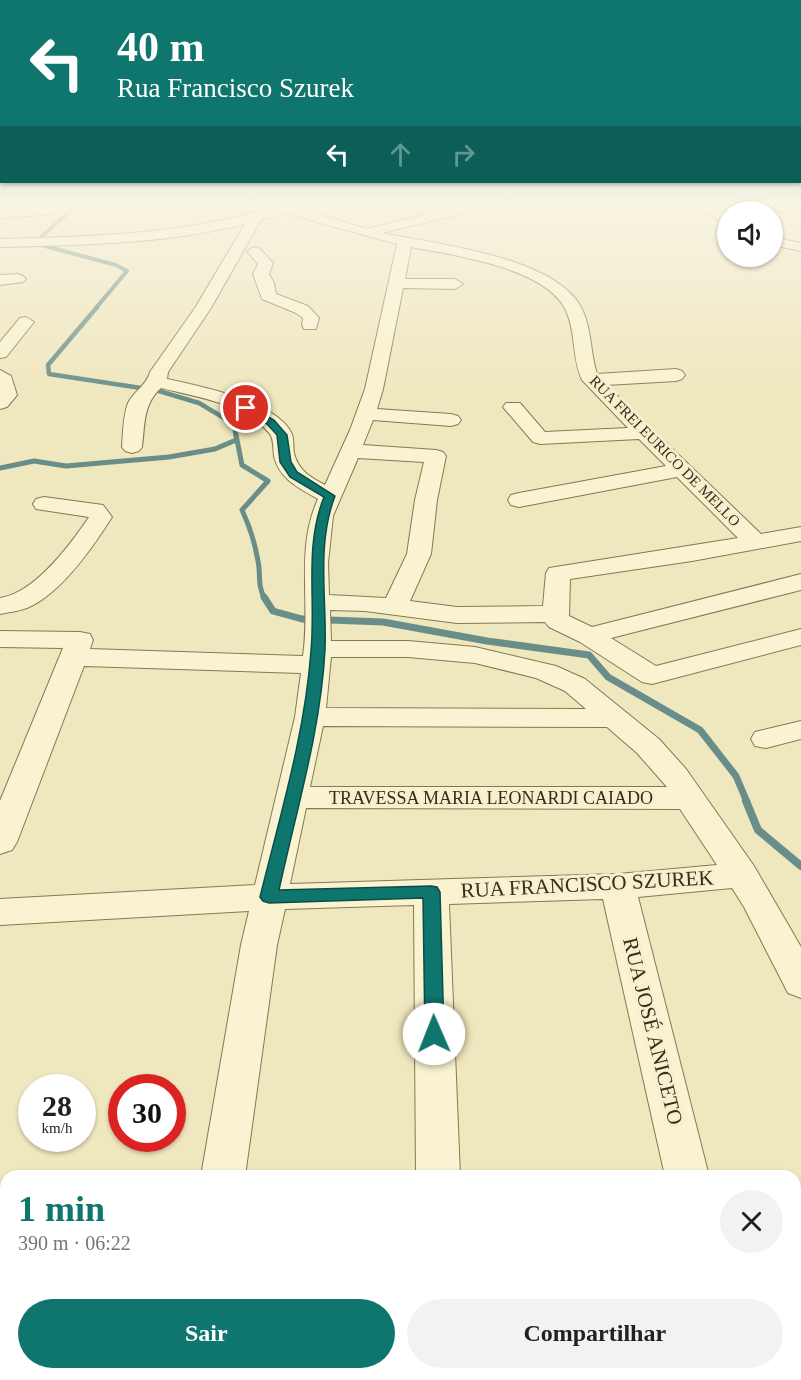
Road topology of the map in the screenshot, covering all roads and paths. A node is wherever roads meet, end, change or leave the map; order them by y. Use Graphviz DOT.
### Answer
graph roads {
  1 [pos="226,268"];
  2 [pos="247,268"];
  3 [pos="263,268"];
  4 [pos="400,268"];
  5 [pos="514,268"];
  6 [pos="18,279"];
  7 [pos="0,280"];
  8 [pos="397,283"];
  9 [pos="455,284"];
  10 [pos="214,289"];
  11 [pos="26,322"];
  12 [pos="310,325"];
  13 [pos="0,353"];
  14 [pos="676,375"];
  15 [pos="0,376"];
  16 [pos="591,380"];
  17 [pos="157,382"];
  18 [pos="0,403"];
  19 [pos="513,407"];
  20 [pos="365,414"];
  21 [pos="451,420"];
  22 [pos="644,433"];
  23 [pos="132,447"];
  24 [pos="351,451"];
  25 [pos="681,470"];
  26 [pos="329,496"];
  27 [pos="519,500"];
  28 [pos="44,504"];
  29 [pos="801,534"];
  30 [pos="755,542"];
  31 [pos="801,582"];
  32 [pos="0,606"];
  33 [pos="395,606"];
  34 [pos="555,614"];
  35 [pos="318,631"];
  36 [pos="589,636"];
  37 [pos="801,637"];
  38 [pos="0,639"];
  39 [pos="76,648"];
  40 [pos="310,717"];
  41 [pos="615,718"];
  42 [pos="801,730"];
  43 [pos="766,739"];
  44 [pos="292,797"];
  45 [pos="690,798"];
  46 [pos="0,842"];
  47 [pos="742,875"];
  48 [pos="618,886"];
  49 [pos="431,892"];
  50 [pos="269,897"];
  51 [pos="0,912"];
  52 [pos="801,983"];
  53 [pos="224,1170"];
  54 [pos="438,1170"];
  55 [pos="686,1170"];
  1 -- 10 [label="street"];
  2 -- 10 [label="street"];
  3 -- 12 [label="street"];
  4 -- 8 [label="street"];
  5 -- 16 [label="street, RUA FREI EURICO DE MELLO"];
  6 -- 7 [label="street"];
  8 -- 9 [label="street"];
  8 -- 20 [label="street"];
  10 -- 17 [label="street"];
  11 -- 13 [label="street"];
  14 -- 16 [label="street"];
  15 -- 18 [label="street"];
  16 -- 22 [label="street, RUA FREI EURICO DE MELLO"];
  17 -- 23 [label="street"];
  17 -- 26 [label="street"];
  19 -- 22 [label="street"];
  20 -- 21 [label="street"];
  20 -- 24 [label="street"];
  22 -- 25 [label="street, RUA FREI EURICO DE MELLO"];
  24 -- 26 [label="street"];
  24 -- 33 [label="street"];
  25 -- 27 [label="street"];
  25 -- 30 [label="street, RUA FREI EURICO DE MELLO"];
  26 -- 35 [label="street"];
  28 -- 32 [label="street"];
  29 -- 30 [label="street"];
  30 -- 34 [label="street"];
  31 -- 36 [label="street"];
  33 -- 34 [label="street"];
  33 -- 35 [label="street"];
  34 -- 36 [label="street"];
  35 -- 39 [label="street"];
  35 -- 40 [label="street"];
  35 -- 41 [label="street"];
  36 -- 37 [label="street"];
  38 -- 39 [label="street"];
  39 -- 46 [label="street"];
  40 -- 41 [label="street"];
  40 -- 44 [label="street"];
  41 -- 45 [label="street"];
  42 -- 43 [label="street"];
  44 -- 45 [label="street, TRAVESSA MARIA LEONARDI CAIADO"];
  44 -- 50 [label="street"];
  45 -- 47 [label="street"];
  47 -- 48 [label="street, RUA FRANCISCO SZUREK"];
  47 -- 52 [label="street"];
  48 -- 49 [label="street, RUA FRANCISCO SZUREK"];
  48 -- 55 [label="street, RUA JOSÉ ANICETO"];
  49 -- 50 [label="street, RUA FRANCISCO SZUREK"];
  49 -- 54 [label="street"];
  50 -- 51 [label="street, RUA FRANCISCO SZUREK"];
  50 -- 53 [label="street"];
}
